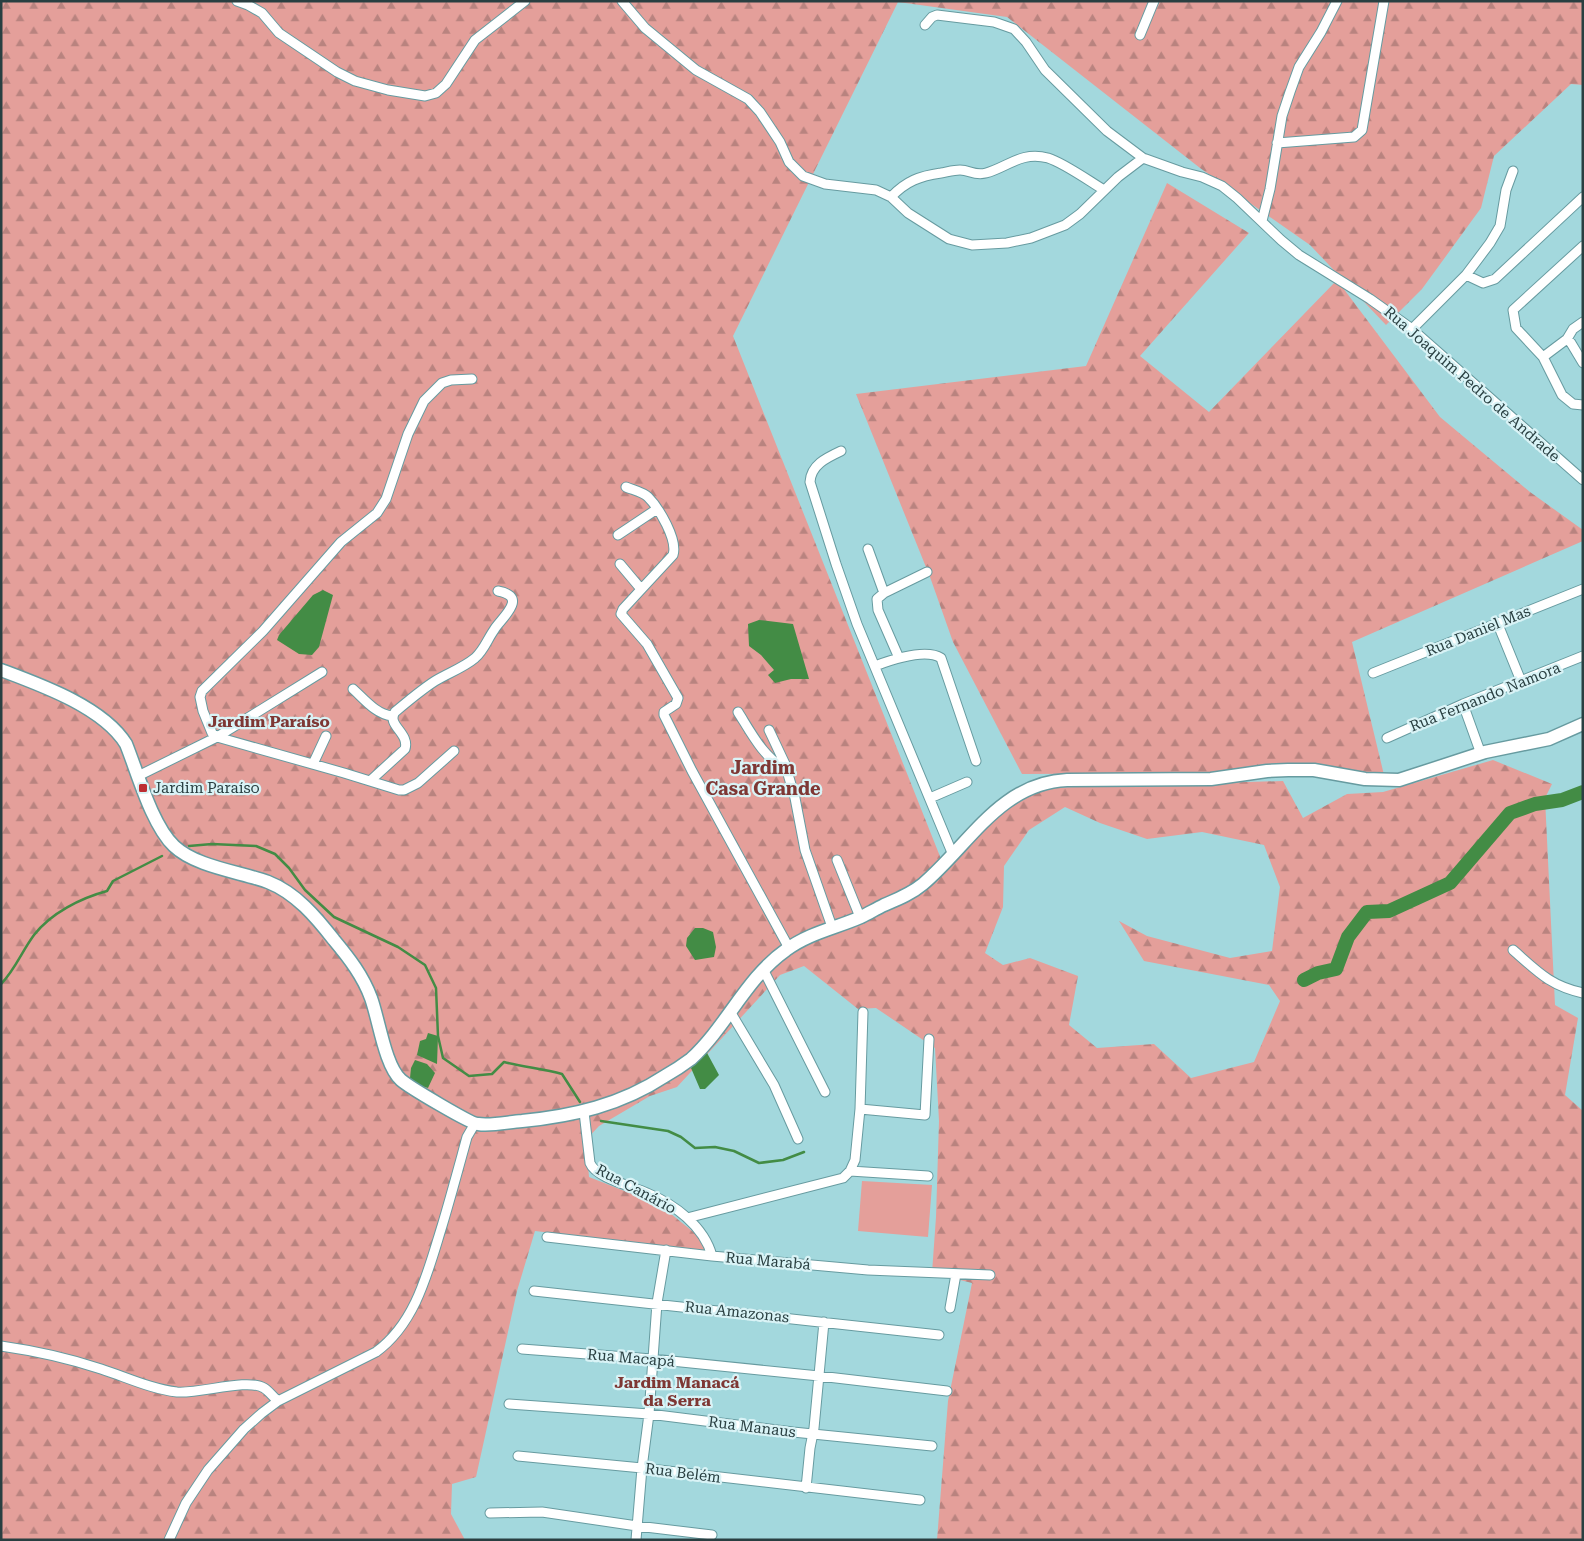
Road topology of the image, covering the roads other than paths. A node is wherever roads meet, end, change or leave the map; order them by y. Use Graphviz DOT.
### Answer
graph roads {
  1 [pos="237,1"];
  2 [pos="525,1"];
  3 [pos="622,1"];
  4 [pos="1154,1"];
  5 [pos="1337,1"];
  6 [pos="1384,1"];
  7 [pos="925,25"];
  8 [pos="1140,35"];
  9 [pos="1277,142"];
  10 [pos="1143,158"];
  11 [pos="1513,171"];
  12 [pos="1104,190"];
  13 [pos="891,197"];
  14 [pos="1583,197"];
  15 [pos="1262,220"];
  16 [pos="1583,246"];
  17 [pos="1466,275"];
  18 [pos="1583,322"];
  19 [pos="1412,330"];
  20 [pos="1567,339"];
  21 [pos="1543,358"];
  22 [pos="1583,363"];
  23 [pos="472,379"];
  24 [pos="1583,405"];
  25 [pos="841,452"];
  26 [pos="1583,480"];
  27 [pos="626,488"];
  28 [pos="657,509"];
  29 [pos="618,535"];
  30 [pos="868,549"];
  31 [pos="620,564"];
  32 [pos="927,572"];
  33 [pos="642,589"];
  34 [pos="1583,589"];
  35 [pos="498,590"];
  36 [pos="884,593"];
  37 [pos="1497,622"];
  38 [pos="1583,656"];
  39 [pos="899,658"];
  40 [pos="875,666"];
  41 [pos="1,670"];
  42 [pos="322,672"];
  43 [pos="1373,673"];
  44 [pos="1521,681"];
  45 [pos="353,689"];
  46 [pos="1463,704"];
  47 [pos="738,712"];
  48 [pos="392,716"];
  49 [pos="1583,724"];
  50 [pos="769,730"];
  51 [pos="326,736"];
  52 [pos="217,737"];
  53 [pos="1387,738"];
  54 [pos="454,751"];
  55 [pos="1481,754"];
  56 [pos="976,762"];
  57 [pos="313,764"];
  58 [pos="787,771"];
  59 [pos="138,776"];
  60 [pos="370,780"];
  61 [pos="968,782"];
  62 [pos="930,798"];
  63 [pos="953,855"];
  64 [pos="837,860"];
  65 [pos="860,917"];
  66 [pos="832,927"];
  67 [pos="789,948"];
  68 [pos="1513,950"];
  69 [pos="763,969"];
  70 [pos="1583,993"];
  71 [pos="863,1012"];
  72 [pos="731,1013"];
  73 [pos="929,1039"];
  74 [pos="825,1092"];
  75 [pos="860,1109"];
  76 [pos="584,1112"];
  77 [pos="474,1124"];
  78 [pos="798,1139"];
  79 [pos="850,1171"];
  80 [pos="928,1176"];
  81 [pos="687,1218"];
  82 [pos="547,1237"];
  83 [pos="666,1250"];
  84 [pos="712,1256"];
  85 [pos="956,1274"];
  86 [pos="990,1276"];
  87 [pos="534,1291"];
  88 [pos="657,1303"];
  89 [pos="950,1308"];
  90 [pos="824,1322"];
  91 [pos="939,1335"];
  92 [pos="1,1346"];
  93 [pos="522,1349"];
  94 [pos="652,1359"];
  95 [pos="819,1376"];
  96 [pos="947,1391"];
  97 [pos="278,1401"];
  98 [pos="509,1404"];
  99 [pos="649,1414"];
  100 [pos="813,1434"];
  101 [pos="932,1446"];
  102 [pos="518,1456"];
  103 [pos="642,1468"];
  104 [pos="806,1488"];
  105 [pos="920,1500"];
  106 [pos="490,1513"];
  107 [pos="637,1526"];
  108 [pos="712,1535"];
  109 [pos="169,1540"];
  110 [pos="636,1540"];
  1 -- 2 [label="street"];
  3 -- 13 [label="street"];
  4 -- 8 [label="street"];
  5 -- 9 [label="street"];
  6 -- 9 [label="street"];
  7 -- 10 [label="street, Rua Joaquim Pedro de Andrade"];
  9 -- 15 [label="street"];
  10 -- 12 [label="street"];
  10 -- 15 [label="street, Rua Joaquim Pedro de Andrade"];
  11 -- 17 [label="street"];
  12 -- 13 [label="street"];
  12 -- 13 [label="street"];
  14 -- 17 [label="street"];
  15 -- 19 [label="street, Rua Joaquim Pedro de Andrade"];
  16 -- 21 [label="street"];
  17 -- 19 [label="street"];
  18 -- 20 [label="street"];
  19 -- 26 [label="street, Rua Joaquim Pedro de Andrade"];
  20 -- 21 [label="street"];
  20 -- 22 [label="street"];
  21 -- 24 [label="street"];
  23 -- 52 [label="street"];
  25 -- 40 [label="street"];
  27 -- 28 [label="street"];
  28 -- 29 [label="street"];
  28 -- 33 [label="street"];
  30 -- 36 [label="street"];
  31 -- 33 [label="street"];
  32 -- 36 [label="street"];
  33 -- 67 [label="street"];
  34 -- 37 [label="street, Rua Daniel Mas"];
  35 -- 48 [label="street"];
  36 -- 39 [label="street"];
  37 -- 43 [label="street, Rua Daniel Mas"];
  37 -- 44 [label="street"];
  38 -- 44 [label="street, Rua Fernando Namora"];
  39 -- 40 [label="street"];
  39 -- 56 [label="street"];
  40 -- 62 [label="street"];
  41 -- 59 [label="main road"];
  42 -- 52 [label="street"];
  44 -- 46 [label="street, Rua Fernando Namora"];
  45 -- 48 [label="street"];
  46 -- 53 [label="street, Rua Fernando Namora"];
  46 -- 55 [label="street"];
  47 -- 58 [label="street"];
  48 -- 60 [label="street"];
  49 -- 55 [label="main road"];
  50 -- 58 [label="street"];
  51 -- 57 [label="street"];
  52 -- 57 [label="street"];
  52 -- 59 [label="street"];
  54 -- 60 [label="street"];
  55 -- 63 [label="main road"];
  57 -- 60 [label="street"];
  58 -- 66 [label="street"];
  59 -- 77 [label="main road"];
  61 -- 62 [label="street"];
  62 -- 63 [label="street"];
  63 -- 65 [label="main road"];
  64 -- 65 [label="street"];
  65 -- 66 [label="main road"];
  66 -- 67 [label="main road"];
  67 -- 69 [label="main road"];
  68 -- 70 [label="street"];
  69 -- 72 [label="main road"];
  69 -- 74 [label="street"];
  71 -- 75 [label="street"];
  72 -- 76 [label="main road"];
  72 -- 78 [label="street"];
  73 -- 75 [label="street"];
  75 -- 79 [label="street"];
  76 -- 77 [label="main road"];
  76 -- 81 [label="street, Rua Canário"];
  77 -- 97 [label="street"];
  79 -- 80 [label="street"];
  79 -- 81 [label="street"];
  81 -- 84 [label="street, Rua Canário"];
  82 -- 83 [label="street, Rua Marabá"];
  83 -- 84 [label="street, Rua Marabá"];
  83 -- 88 [label="street"];
  84 -- 85 [label="street, Rua Marabá"];
  85 -- 86 [label="street, Rua Marabá"];
  85 -- 89 [label="street"];
  87 -- 88 [label="street, Rua Amazonas"];
  88 -- 90 [label="street, Rua Amazonas"];
  88 -- 94 [label="street"];
  90 -- 91 [label="street, Rua Amazonas"];
  90 -- 95 [label="street"];
  92 -- 97 [label="street"];
  93 -- 94 [label="street, Rua Macapá"];
  94 -- 95 [label="street, Rua Macapá"];
  94 -- 99 [label="street"];
  95 -- 96 [label="street, Rua Macapá"];
  95 -- 100 [label="street"];
  97 -- 109 [label="street"];
  98 -- 99 [label="street, Rua Manaus"];
  99 -- 100 [label="street, Rua Manaus"];
  99 -- 103 [label="street"];
  100 -- 101 [label="street, Rua Manaus"];
  100 -- 104 [label="street"];
  102 -- 103 [label="street, Rua Belém"];
  103 -- 104 [label="street, Rua Belém"];
  103 -- 107 [label="street"];
  104 -- 105 [label="street, Rua Belém"];
  106 -- 107 [label="street"];
  107 -- 108 [label="street"];
  107 -- 110 [label="street"];
}
